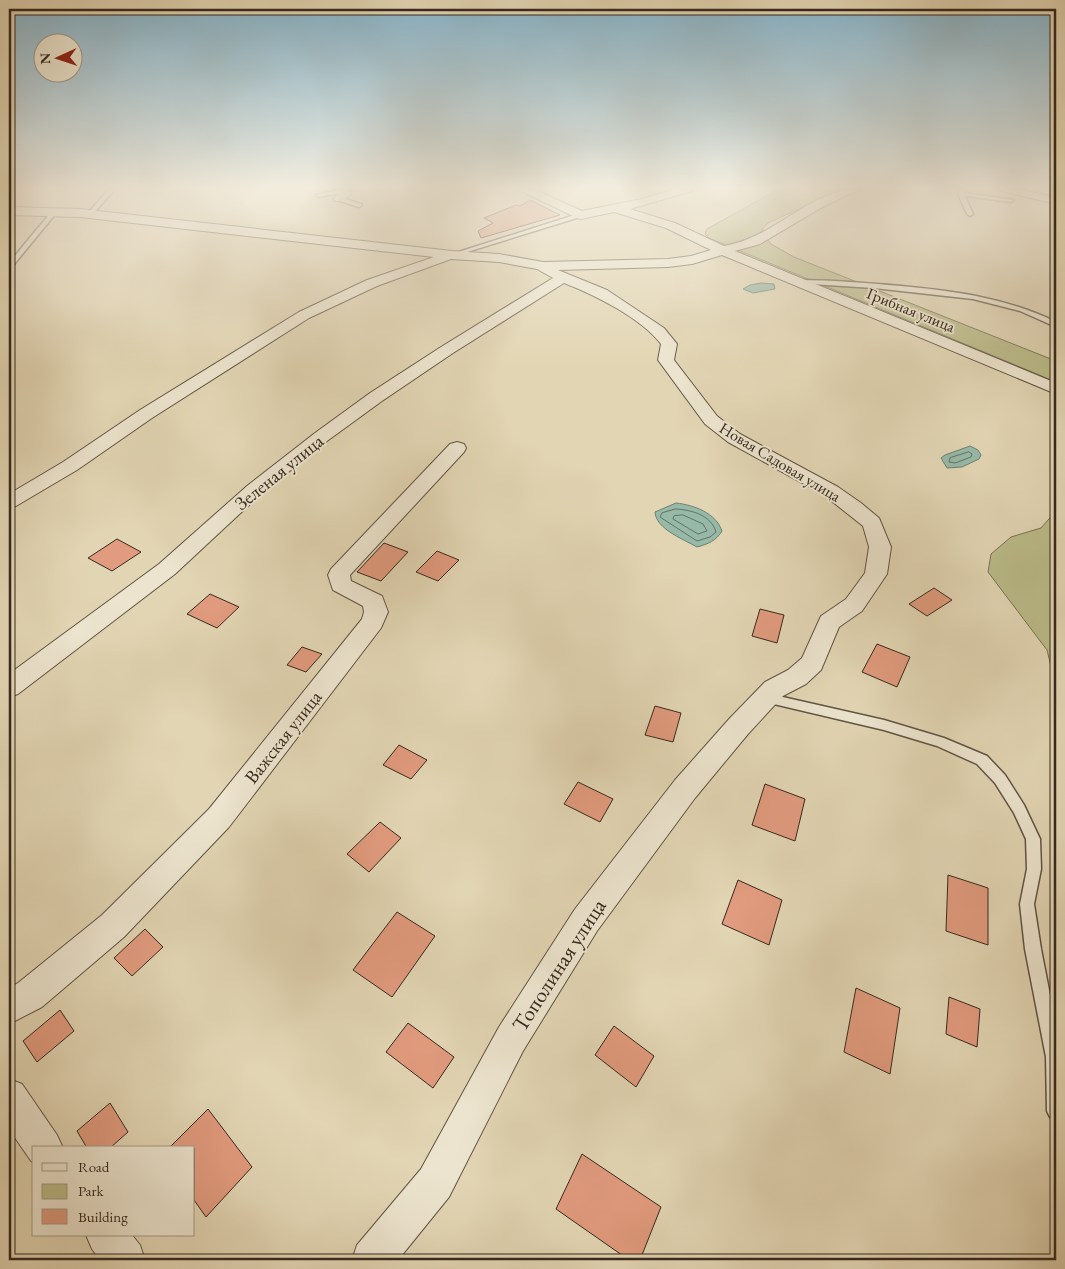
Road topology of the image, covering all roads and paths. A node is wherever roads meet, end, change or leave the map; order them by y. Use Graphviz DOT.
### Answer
graph roads {
  1 [pos="24,248"];
  2 [pos="392,248"];
  3 [pos="474,248"];
  4 [pos="718,248"];
  5 [pos="732,248"];
  6 [pos="723,251"];
  7 [pos="452,255"];
  8 [pos="540,266"];
  9 [pos="9,267"];
  10 [pos="563,278"];
  11 [pos="798,282"];
  12 [pos="1056,325"];
  13 [pos="1056,388"];
  14 [pos="457,448"];
  15 [pos="9,502"];
  16 [pos="9,687"];
  17 [pos="769,694"];
  18 [pos="9,1007"];
  19 [pos="9,1097"];
  20 [pos="1056,1111"];
  21 [pos="43,1146"];
  22 [pos="107,1236"];
  23 [pos="125,1260"];
  24 [pos="372,1260"];
  1 -- 9 [label="lane"];
  2 -- 7 [label="street, Новая Садовая улица"];
  3 -- 7 [label="lane"];
  4 -- 6 [label="street, Грибная улица"];
  5 -- 6 [label="street"];
  6 -- 8 [label="street"];
  6 -- 11 [label="street, Грибная улица"];
  7 -- 8 [label="street, Новая Садовая улица"];
  7 -- 15 [label="street"];
  8 -- 10 [label="street, Новая Садовая улица"];
  10 -- 16 [label="street, Зеленая улица"];
  10 -- 17 [label="street, Новая Садовая улица"];
  11 -- 12 [label="lane"];
  11 -- 13 [label="street, Грибная улица"];
  14 -- 18 [label="street, Важская улица"];
  17 -- 20 [label="lane"];
  17 -- 24 [label="street, Тополиная улица"];
  19 -- 21 [label="street"];
  22 -- 23 [label="street"];
}
